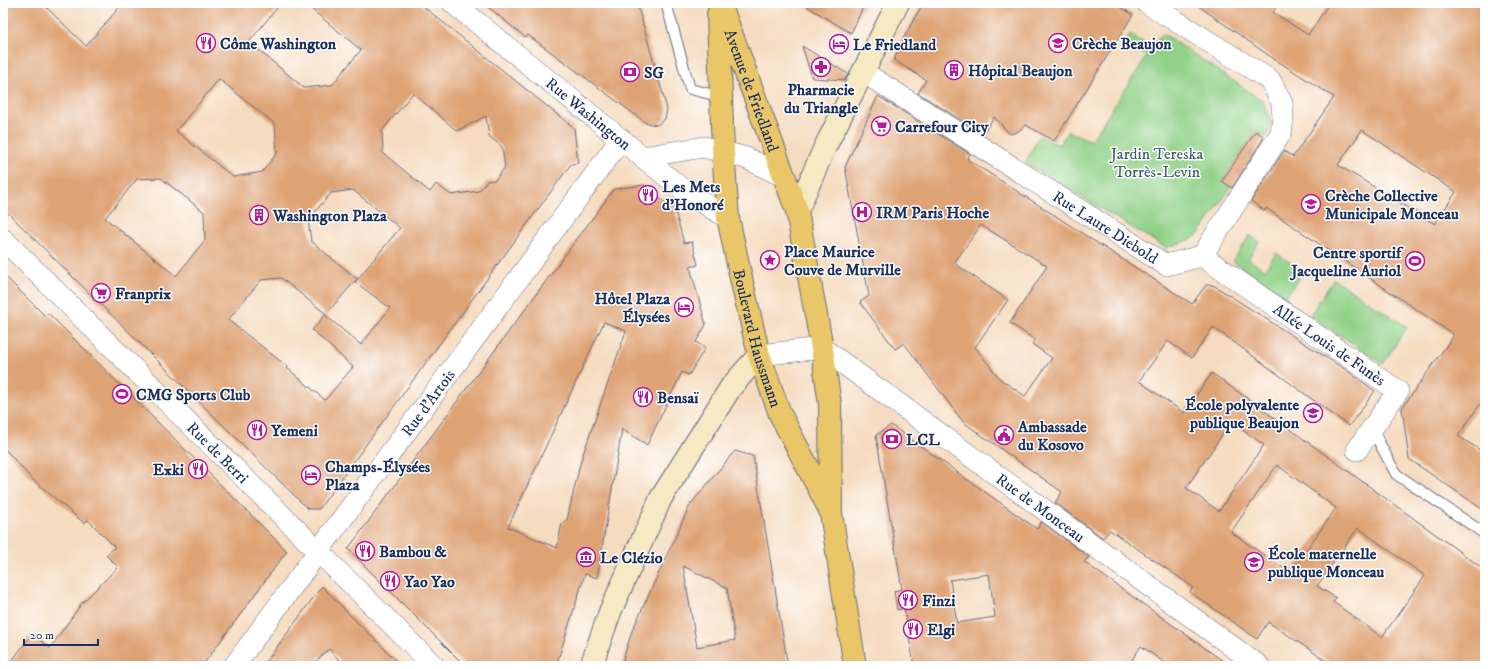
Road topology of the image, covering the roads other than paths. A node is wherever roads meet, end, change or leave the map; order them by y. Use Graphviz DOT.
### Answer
graph roads {
  1 [pos="453,3"];
  2 [pos="666,3"];
  3 [pos="719,3"];
  4 [pos="898,3"];
  5 [pos="1147,3"];
  6 [pos="863,72"];
  7 [pos="722,97"];
  8 [pos="621,139"];
  9 [pos="723,151"];
  10 [pos="642,157"];
  11 [pos="785,177"];
  12 [pos="797,211"];
  13 [pos="728,218"];
  14 [pos="3,239"];
  15 [pos="1202,256"];
  16 [pos="822,348"];
  17 [pos="759,355"];
  18 [pos="1372,429"];
  19 [pos="1357,450"];
  20 [pos="831,513"];
  21 [pos="1485,534"];
  22 [pos="319,551"];
  23 [pos="234,666"];
  24 [pos="434,666"];
  25 [pos="590,666"];
  26 [pos="855,666"];
  27 [pos="1259,666"];
  1 -- 8 [label="street, Rue Washington"];
  2 -- 7 [label="lane, Avenue de Friedland"];
  3 -- 7 [label="main road, Avenue de Friedland"];
  3 -- 11 [label="main road, Avenue de Friedland"];
  4 -- 6 [label="street"];
  5 -- 15 [label="street"];
  6 -- 12 [label="street"];
  6 -- 15 [label="street, Rue Laure Diebold"];
  7 -- 9 [label="main road, Avenue de Friedland"];
  8 -- 10 [label="street, Rue Washington"];
  8 -- 22 [label="street, Rue d'Artois"];
  9 -- 10 [label="street"];
  9 -- 11 [label="street"];
  9 -- 13 [label="main road, Boulevard Haussmann"];
  10 -- 13 [label="street, Rue Washington"];
  11 -- 12 [label="main road, Boulevard Haussmann"];
  12 -- 16 [label="main road, Boulevard Haussmann"];
  13 -- 17 [label="main road, Boulevard Haussmann"];
  14 -- 22 [label="street, Rue de Berri"];
  15 -- 18 [label="street, Allée Louis de Funès"];
  16 -- 17 [label="street"];
  16 -- 20 [label="main road, Boulevard Haussmann"];
  16 -- 27 [label="street, Rue de Monceau"];
  17 -- 20 [label="main road, Boulevard Haussmann"];
  17 -- 25 [label="street"];
  18 -- 19 [label="street, Allée Louis de Funès"];
  18 -- 21 [label="lane"];
  20 -- 26 [label="main road, Boulevard Haussmann"];
  22 -- 23 [label="street, Rue d'Artois"];
  22 -- 24 [label="street, Rue de Berri"];
}
